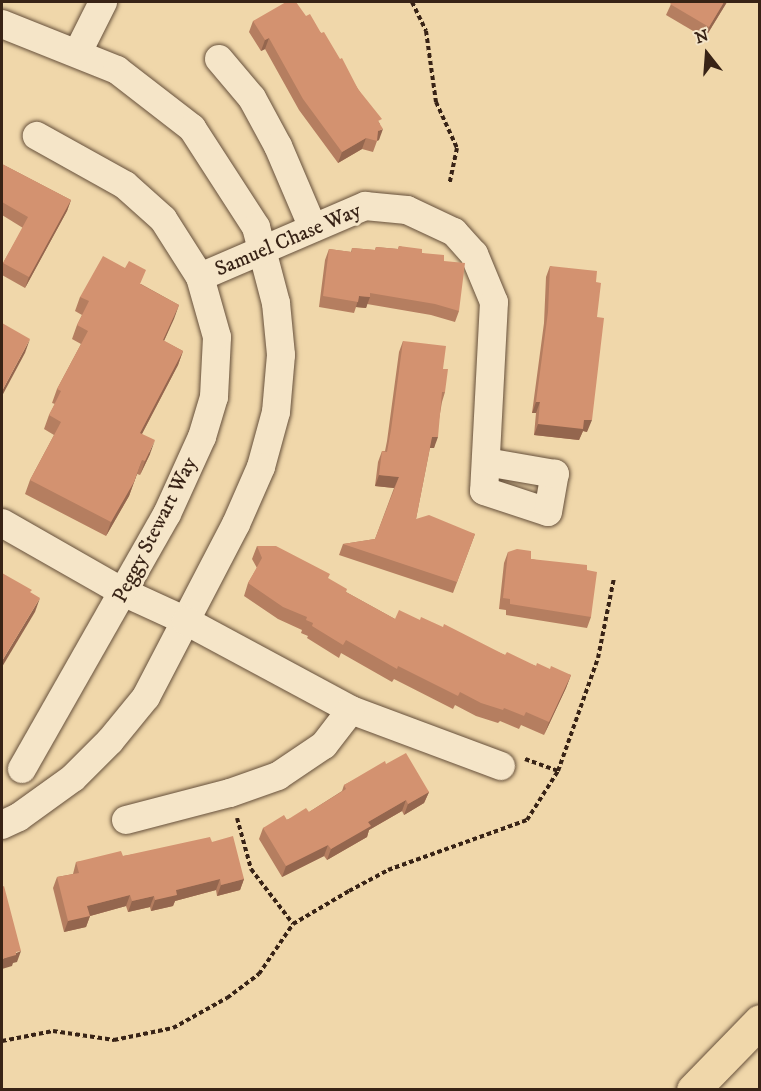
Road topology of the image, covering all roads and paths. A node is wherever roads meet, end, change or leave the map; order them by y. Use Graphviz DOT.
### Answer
graph roads {
  1 [pos="102,2"];
  2 [pos="412,2"];
  3 [pos="2,24"];
  4 [pos="78,52"];
  5 [pos="219,60"];
  6 [pos="36,136"];
  7 [pos="450,182"];
  8 [pos="313,228"];
  9 [pos="262,250"];
  10 [pos="200,277"];
  11 [pos="486,462"];
  12 [pos="2,523"];
  13 [pos="614,578"];
  14 [pos="123,592"];
  15 [pos="186,621"];
  16 [pos="351,710"];
  17 [pos="501,766"];
  18 [pos="22,769"];
  19 [pos="230,794"];
  20 [pos="126,820"];
  21 [pos="2,825"];
  22 [pos="293,924"];
  23 [pos="759,1021"];
  24 [pos="2,1041"];
  25 [pos="693,1089"];
  1 -- 4 [label="street"];
  2 -- 7 [label="path"];
  3 -- 4 [label="street"];
  4 -- 9 [label="street"];
  5 -- 8 [label="street"];
  6 -- 10 [label="street, Peggy Stewart Way"];
  8 -- 9 [label="street, Samuel Chase Way"];
  8 -- 11 [label="street, Samuel Chase Way"];
  9 -- 10 [label="street, Samuel Chase Way"];
  9 -- 15 [label="street"];
  10 -- 14 [label="street, Peggy Stewart Way"];
  12 -- 14 [label="street"];
  13 -- 22 [label="path"];
  14 -- 15 [label="street"];
  14 -- 18 [label="street, Peggy Stewart Way"];
  15 -- 16 [label="street"];
  15 -- 21 [label="street"];
  16 -- 17 [label="street"];
  16 -- 19 [label="street"];
  19 -- 20 [label="street"];
  19 -- 22 [label="path"];
  22 -- 24 [label="path"];
  23 -- 25 [label="highway"];
}
